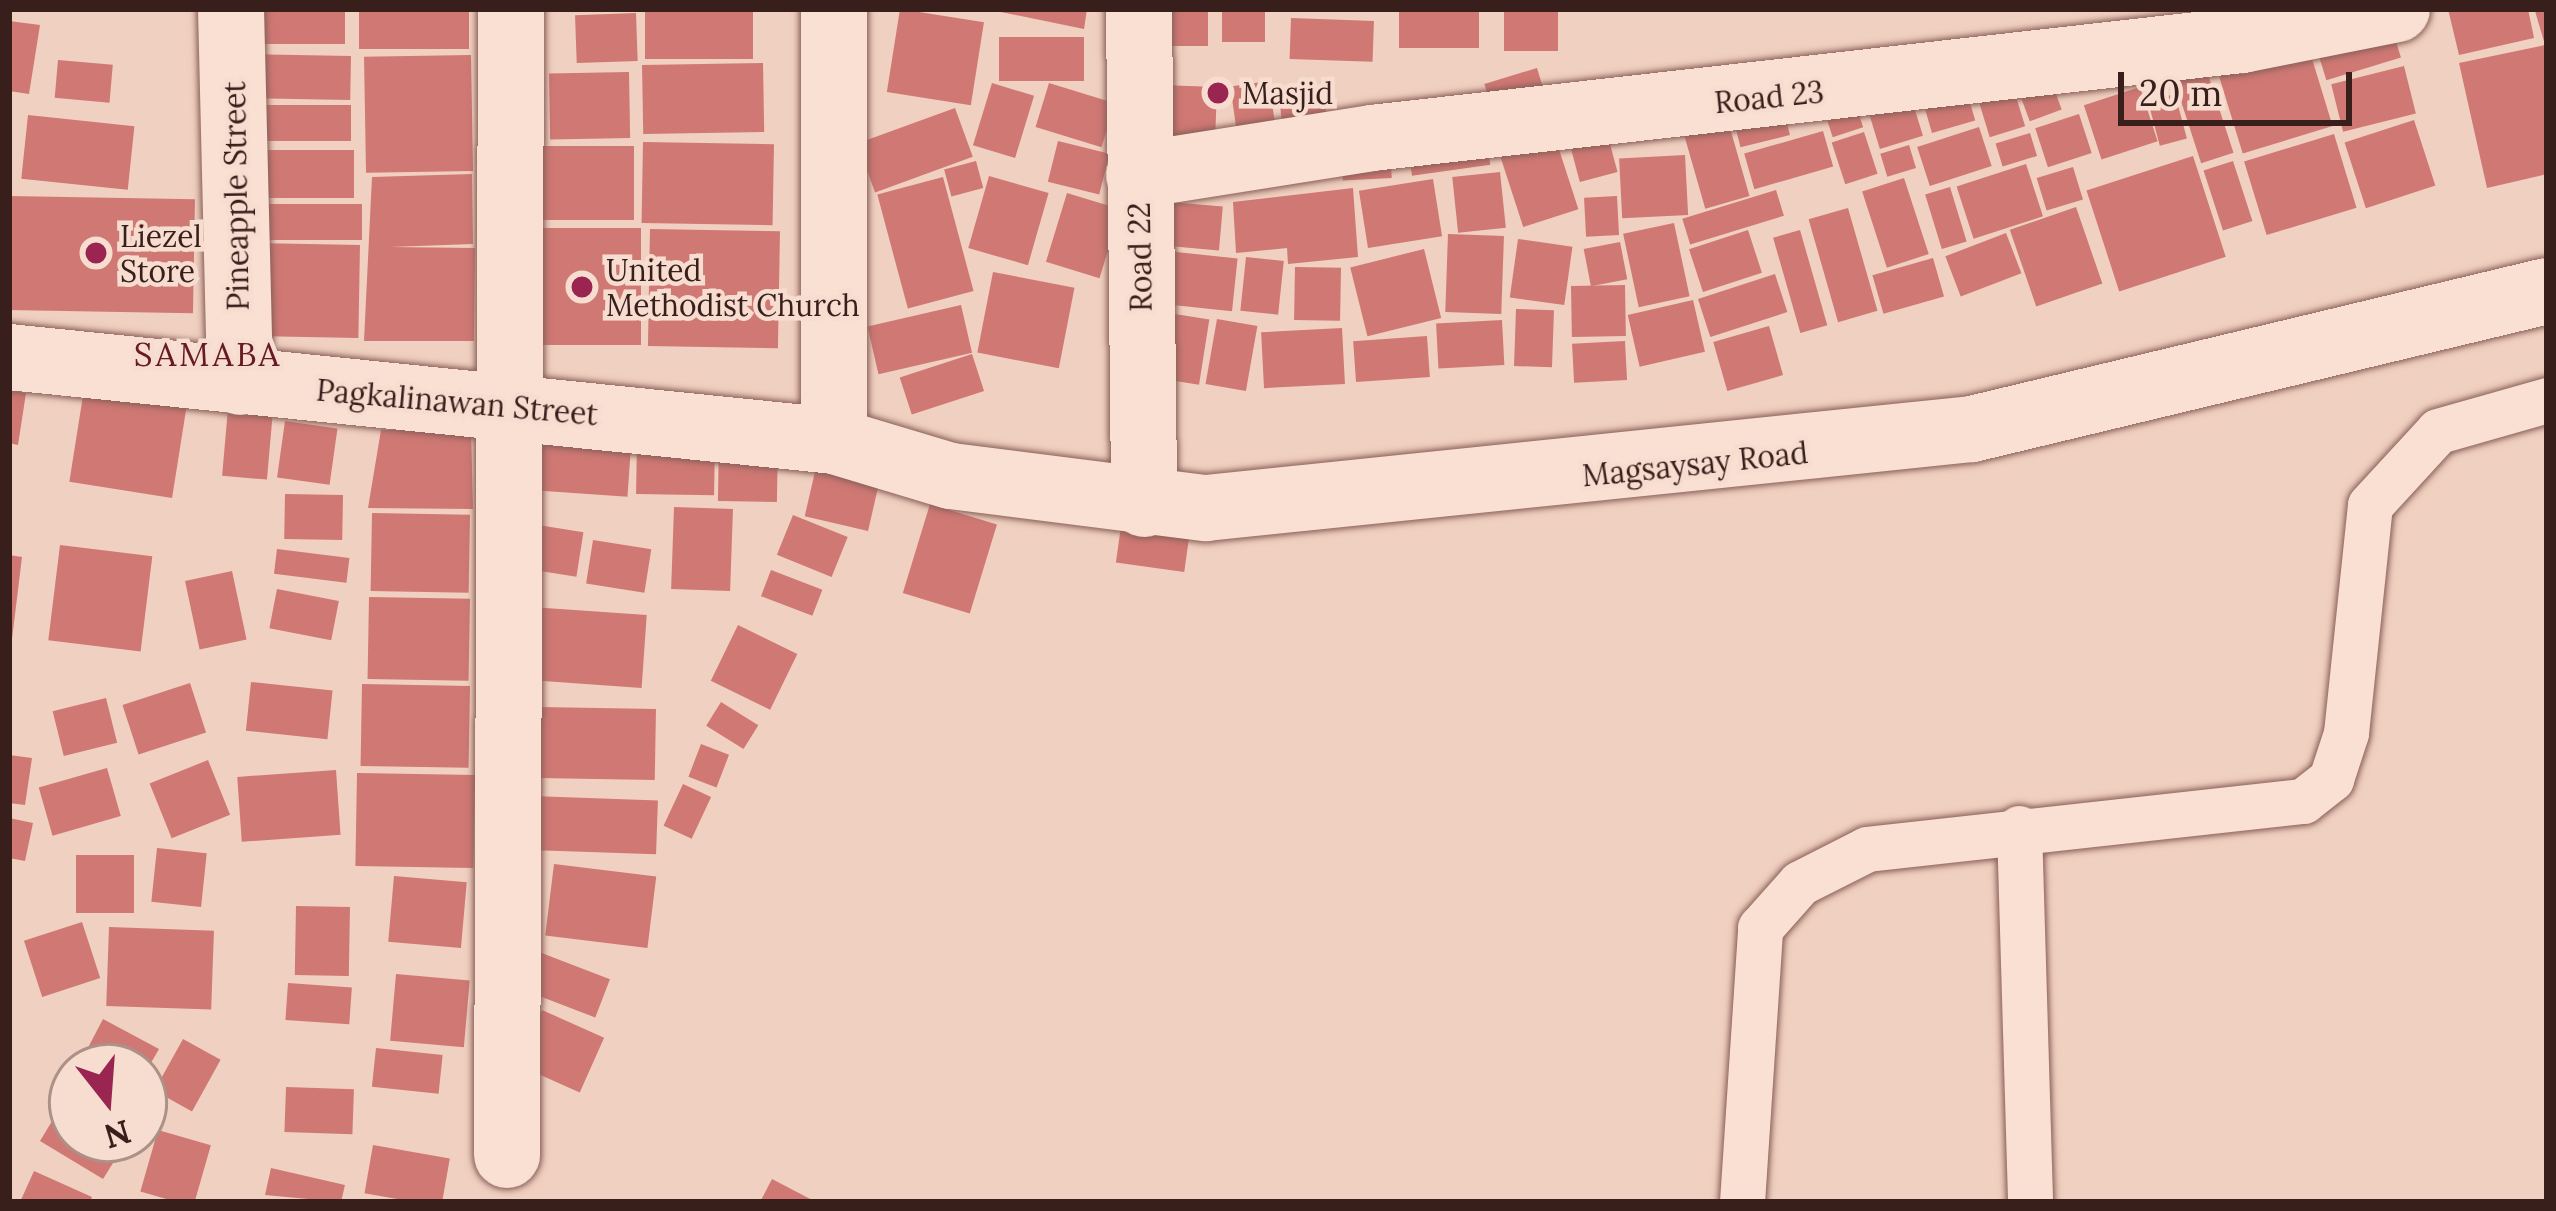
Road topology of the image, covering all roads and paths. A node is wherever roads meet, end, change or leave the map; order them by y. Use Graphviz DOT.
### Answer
graph roads {
  1 [pos="231,9"];
  2 [pos="511,9"];
  3 [pos="834,9"];
  4 [pos="1139,9"];
  5 [pos="2397,9"];
  6 [pos="1139,175"];
  7 [pos="2547,291"];
  8 [pos="9,357"];
  9 [pos="241,382"];
  10 [pos="2547,400"];
  11 [pos="512,404"];
  12 [pos="834,441"];
  13 [pos="1144,504"];
  14 [pos="2019,828"];
  15 [pos="507,1155"];
  16 [pos="1742,1202"];
  17 [pos="2030,1202"];
  1 -- 9 [label="street, Pineapple Street"];
  2 -- 11 [label="street"];
  3 -- 12 [label="street"];
  4 -- 6 [label="street, Road 22"];
  5 -- 6 [label="street, Road 23"];
  6 -- 13 [label="street, Road 22"];
  7 -- 13 [label="street, Magsaysay Road"];
  8 -- 9 [label="street, Pagkalinawan Street"];
  9 -- 11 [label="street, Pagkalinawan Street"];
  10 -- 14 [label="lane"];
  11 -- 12 [label="street, Pagkalinawan Street"];
  11 -- 15 [label="street"];
  12 -- 13 [label="street, Magsaysay Road"];
  14 -- 16 [label="lane"];
  14 -- 17 [label="lane"];
}
